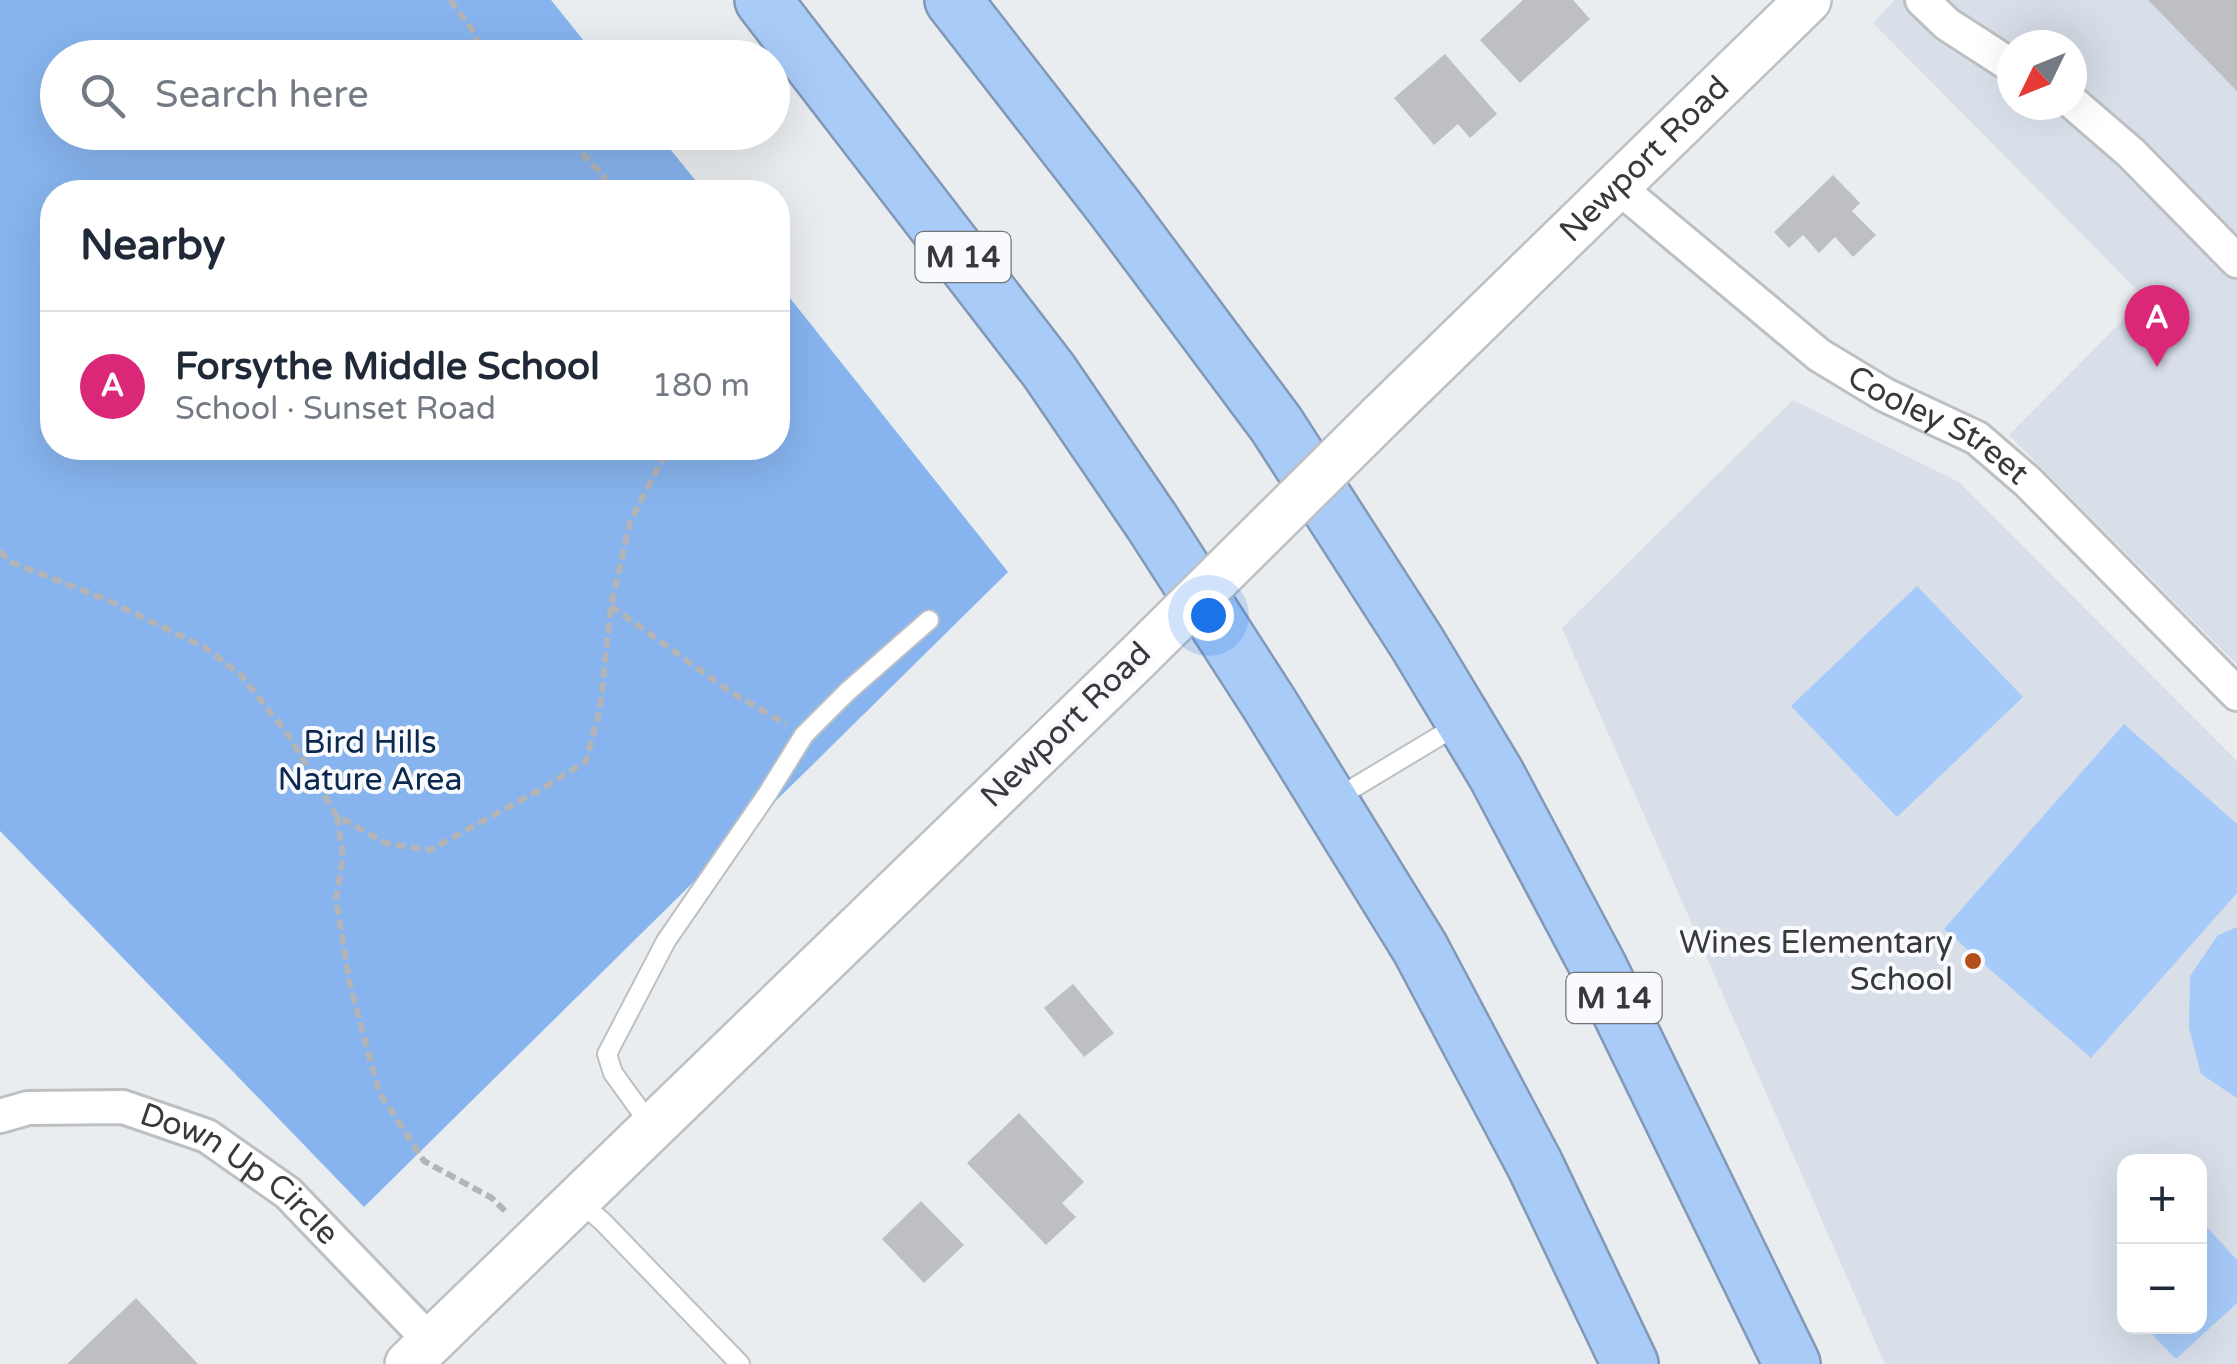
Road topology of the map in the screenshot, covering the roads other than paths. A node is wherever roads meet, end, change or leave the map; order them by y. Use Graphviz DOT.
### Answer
graph roads {
  1 [pos="763,0"];
  2 [pos="954,0"];
  3 [pos="1808,0"];
  4 [pos="1922,0"];
  5 [pos="1997,56"];
  6 [pos="2087,115"];
  7 [pos="1617,186"];
  8 [pos="2237,261"];
  9 [pos="929,620"];
  10 [pos="2237,694"];
  11 [pos="1464,721"];
  12 [pos="1330,802"];
  13 [pos="0,1116"];
  14 [pos="652,1127"];
  15 [pos="578,1199"];
  16 [pos="419,1353"];
  17 [pos="740,1364"];
  18 [pos="1630,1364"];
  19 [pos="1792,1364"];
  1 -- 12 [label="highway, M 14"];
  2 -- 11 [label="highway, M 14"];
  3 -- 7 [label="street, Newport Road"];
  4 -- 5 [label="street"];
  6 -- 8 [label="street"];
  7 -- 10 [label="street, Cooley Street"];
  7 -- 14 [label="street, Newport Road, bridge"];
  9 -- 14 [label="lane"];
  11 -- 12 [label="lane"];
  11 -- 19 [label="highway, M 14"];
  12 -- 18 [label="highway, M 14"];
  13 -- 16 [label="street, Down Up Circle"];
  14 -- 15 [label="street, Newport Road"];
  15 -- 16 [label="street, Newport Road"];
  15 -- 17 [label="lane"];
}
